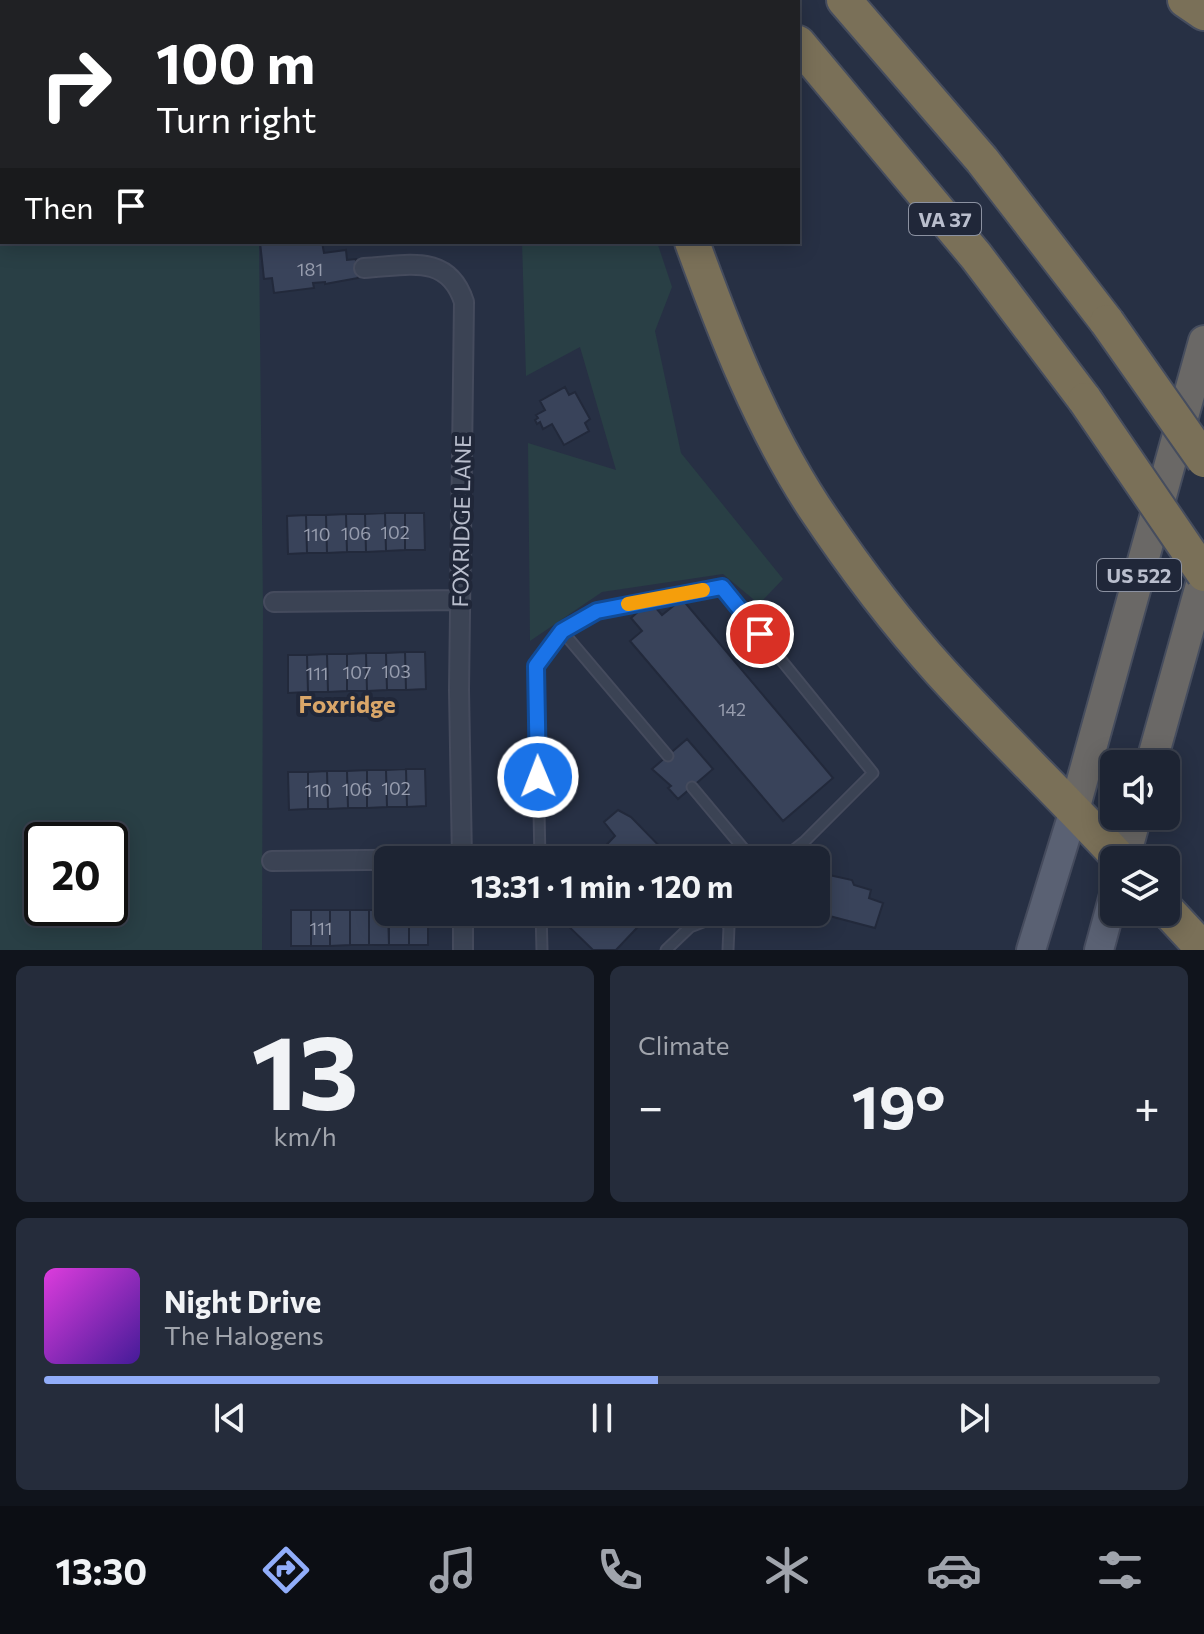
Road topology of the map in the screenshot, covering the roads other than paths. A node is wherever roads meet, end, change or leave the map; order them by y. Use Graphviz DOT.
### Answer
graph roads {
  1 [pos="844,0"];
  2 [pos="1185,0"];
  3 [pos="1204,13"];
  4 [pos="800,45"];
  5 [pos="693,244"];
  6 [pos="364,268"];
  7 [pos="1204,341"];
  8 [pos="1204,460"];
  9 [pos="1204,574"];
  10 [pos="460,600"];
  11 [pos="274,602"];
  12 [pos="562,631"];
  13 [pos="1155,750"];
  14 [pos="668,756"];
  15 [pos="692,787"];
  16 [pos="1074,810"];
  17 [pos="462,846"];
  18 [pos="540,846"];
  19 [pos="741,846"];
  20 [pos="799,846"];
  21 [pos="1109,846"];
  22 [pos="374,860"];
  23 [pos="272,861"];
  24 [pos="1180,924"];
  25 [pos="463,926"];
  26 [pos="541,926"];
  27 [pos="693,926"];
  28 [pos="728,926"];
  29 [pos="1106,926"];
  30 [pos="463,950"];
  31 [pos="542,950"];
  32 [pos="666,950"];
  33 [pos="728,950"];
  34 [pos="1031,950"];
  35 [pos="1099,950"];
  36 [pos="1204,950"];
  1 -- 8 [label="highway, VA 37, bridge"];
  2 -- 3 [label="highway"];
  4 -- 9 [label="highway, VA 37, bridge"];
  5 -- 16 [label="highway"];
  6 -- 10 [label="street, FOXRIDGE LANE"];
  7 -- 16 [label="highway, US 522"];
  9 -- 13 [label="highway, US 522"];
  10 -- 11 [label="street"];
  10 -- 17 [label="street, FOXRIDGE LANE"];
  12 -- 14 [label="lane"];
  12 -- 18 [label="lane"];
  12 -- 20 [label="lane"];
  15 -- 19 [label="lane"];
  16 -- 21 [label="highway"];
  16 -- 34 [label="main road, US 522"];
  22 -- 23 [label="street"];
  24 -- 36 [label="highway"];
  25 -- 30 [label="street"];
  26 -- 31 [label="lane"];
  27 -- 32 [label="lane"];
  28 -- 33 [label="lane"];
  29 -- 35 [label="main road"];
}
